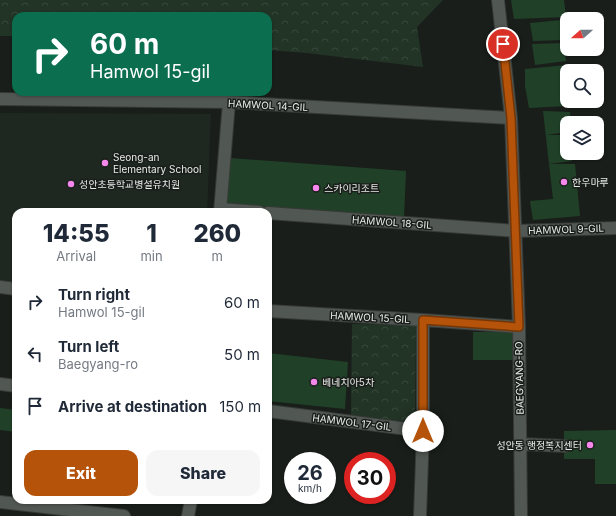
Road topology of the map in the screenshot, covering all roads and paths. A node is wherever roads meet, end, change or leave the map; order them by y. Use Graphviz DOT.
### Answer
graph roads {
  1 [pos="498,0"];
  2 [pos="0,99"];
  3 [pos="229,102"];
  4 [pos="511,118"];
  5 [pos="220,208"];
  6 [pos="272,213"];
  7 [pos="616,228"];
  8 [pos="516,231"];
  9 [pos="0,288"];
  10 [pos="12,289"];
  11 [pos="272,311"];
  12 [pos="423,320"];
  13 [pos="519,327"];
  14 [pos="0,384"];
  15 [pos="12,386"];
  16 [pos="272,412"];
  17 [pos="423,431"];
  18 [pos="520,444"];
  19 [pos="565,446"];
  20 [pos="0,502"];
  21 [pos="12,503"];
  22 [pos="18,504"];
  23 [pos="190,504"];
  24 [pos="124,516"];
  25 [pos="188,516"];
  26 [pos="420,516"];
  27 [pos="521,516"];
  1 -- 4 [label="street, BAEGYANG-RO"];
  2 -- 3 [label="street, HAMWOL 14-GIL"];
  3 -- 4 [label="street, HAMWOL 14-GIL"];
  3 -- 5 [label="street"];
  4 -- 8 [label="street, BAEGYANG-RO"];
  6 -- 8 [label="street, HAMWOL 18-GIL"];
  7 -- 8 [label="street, HAMWOL 9-GIL"];
  8 -- 13 [label="street, BAEGYANG-RO"];
  9 -- 10 [label="street"];
  11 -- 12 [label="street, HAMWOL 15-GIL"];
  12 -- 13 [label="street, HAMWOL 15-GIL"];
  12 -- 17 [label="street"];
  13 -- 18 [label="street, BAEGYANG-RO"];
  14 -- 15 [label="street"];
  16 -- 17 [label="street, HAMWOL 17-GIL"];
  17 -- 26 [label="street"];
  18 -- 19 [label="street"];
  18 -- 27 [label="street, BAEGYANG-RO"];
  20 -- 21 [label="street"];
  22 -- 24 [label="street"];
  23 -- 25 [label="street"];
}
